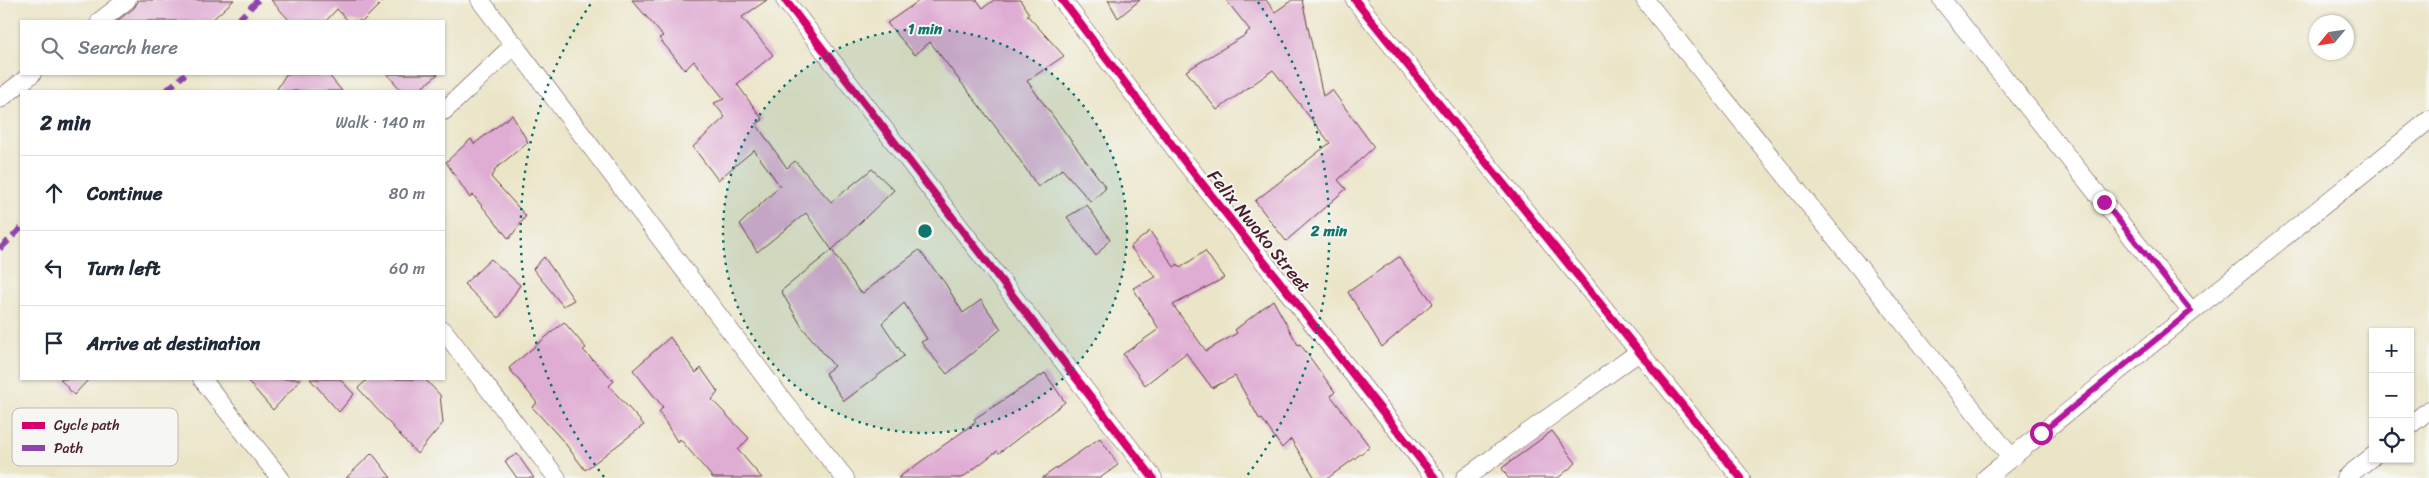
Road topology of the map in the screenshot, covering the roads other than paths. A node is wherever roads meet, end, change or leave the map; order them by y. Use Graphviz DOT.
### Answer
graph roads {
  1 [pos="127,0"];
  2 [pos="480,0"];
  3 [pos="785,0"];
  4 [pos="1062,0"];
  5 [pos="1356,0"];
  6 [pos="1645,0"];
  7 [pos="1942,0"];
  8 [pos="101,20"];
  9 [pos="515,44"];
  10 [pos="31,75"];
  11 [pos="0,98"];
  12 [pos="445,110"];
  13 [pos="2429,120"];
  14 [pos="2191,311"];
  15 [pos="445,332"];
  16 [pos="1639,352"];
  17 [pos="203,380"];
  18 [pos="2429,410"];
  19 [pos="2414,423"];
  20 [pos="2011,457"];
  21 [pos="2369,466"];
  22 [pos="280,478"];
  23 [pos="557,478"];
  24 [pos="845,478"];
  25 [pos="1154,478"];
  26 [pos="1435,478"];
  27 [pos="1465,478"];
  28 [pos="1741,478"];
  29 [pos="1986,478"];
  30 [pos="2345,478"];
  1 -- 8 [label="street"];
  2 -- 9 [label="street"];
  3 -- 25 [label="street"];
  4 -- 26 [label="street, Felix Nwoko Street"];
  5 -- 16 [label="street"];
  6 -- 20 [label="street"];
  7 -- 14 [label="street"];
  9 -- 12 [label="street"];
  9 -- 24 [label="street"];
  10 -- 11 [label="street"];
  13 -- 14 [label="street"];
  14 -- 20 [label="street"];
  15 -- 23 [label="street"];
  16 -- 27 [label="street"];
  16 -- 28 [label="street"];
  17 -- 22 [label="street"];
  18 -- 19 [label="street"];
  20 -- 29 [label="street"];
  21 -- 30 [label="street"];
}
